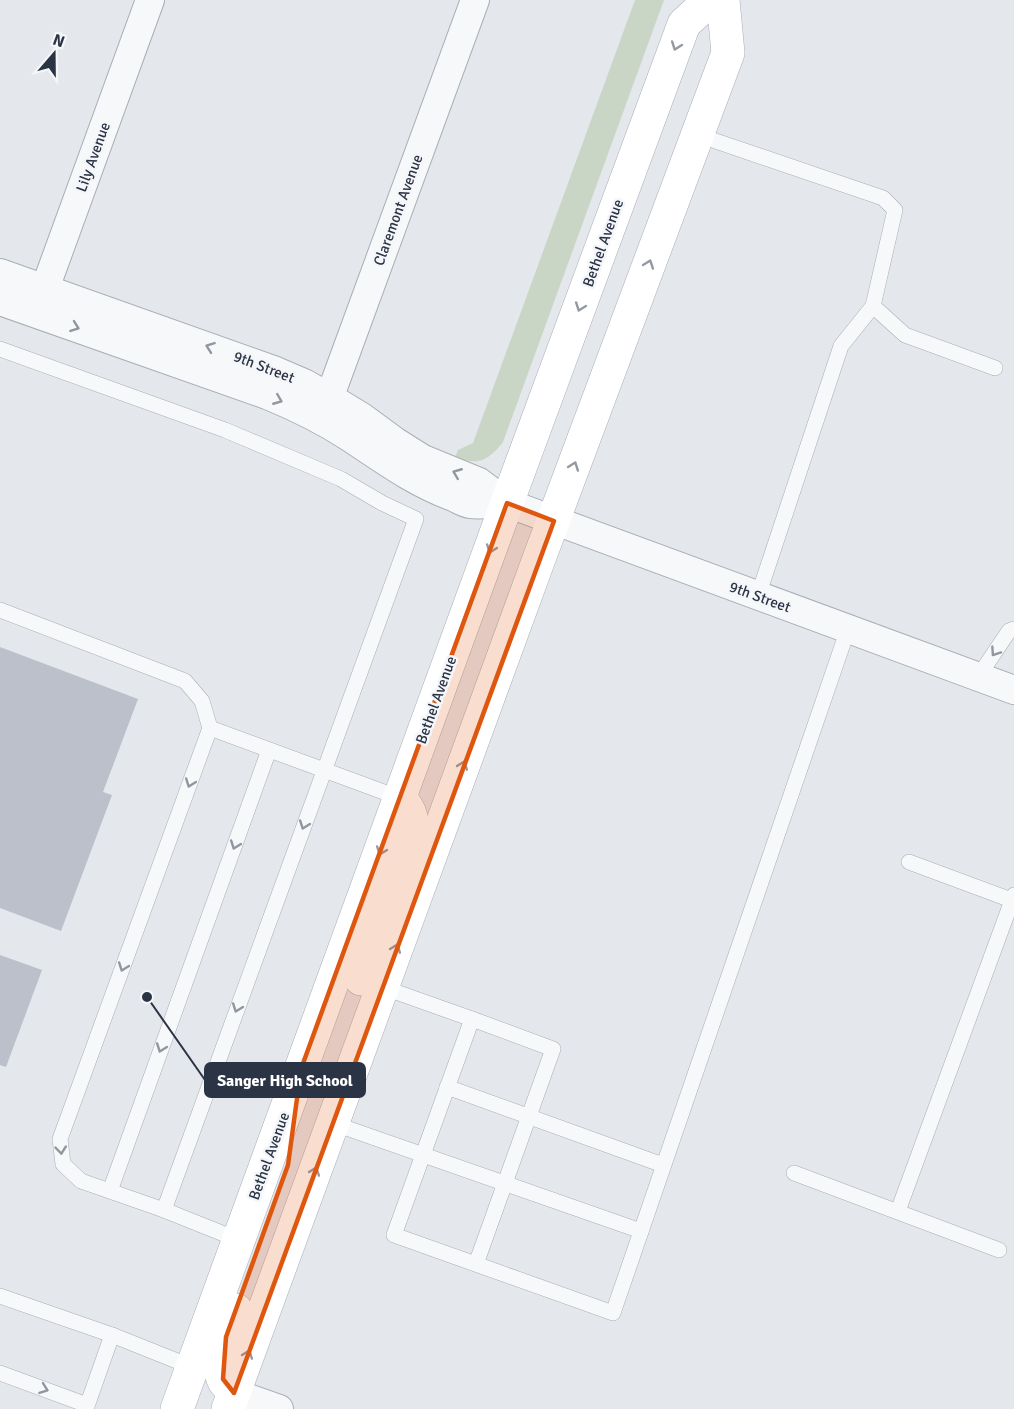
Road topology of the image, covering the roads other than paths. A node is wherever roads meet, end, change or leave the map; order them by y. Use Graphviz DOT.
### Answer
graph roads {
  1 [pos="150,0"];
  2 [pos="475,0"];
  3 [pos="710,0"];
  4 [pos="723,0"];
  5 [pos="698,135"];
  6 [pos="0,273"];
  7 [pos="0,301"];
  8 [pos="40,301"];
  9 [pos="873,306"];
  10 [pos="0,349"];
  11 [pos="995,368"];
  12 [pos="325,408"];
  13 [pos="507,503"];
  14 [pos="554,521"];
  15 [pos="758,596"];
  16 [pos="0,610"];
  17 [pos="848,629"];
  18 [pos="1014,629"];
  19 [pos="978,677"];
  20 [pos="1014,690"];
  21 [pos="210,728"];
  22 [pos="269,750"];
  23 [pos="324,770"];
  24 [pos="400,798"];
  25 [pos="909,862"];
  26 [pos="1013,899"];
  27 [pos="382,987"];
  28 [pos="472,1019"];
  29 [pos="301,1069"];
  30 [pos="447,1088"];
  31 [pos="334,1117"];
  32 [pos="528,1117"];
  33 [pos="422,1155"];
  34 [pos="663,1165"];
  35 [pos="794,1173"];
  36 [pos="505,1184"];
  37 [pos="110,1191"];
  38 [pos="164,1210"];
  39 [pos="897,1211"];
  40 [pos="641,1231"];
  41 [pos="239,1240"];
  42 [pos="999,1250"];
  43 [pos="476,1264"];
  44 [pos="0,1296"];
  45 [pos="112,1335"];
  46 [pos="192,1367"];
  47 [pos="0,1373"];
  48 [pos="231,1401"];
  49 [pos="86,1407"];
  50 [pos="177,1409"];
  51 [pos="199,1409"];
  52 [pos="279,1409"];
  1 -- 8 [label="street, Lily Avenue"];
  2 -- 12 [label="street, Claremont Avenue"];
  3 -- 13 [label="main road, Bethel Avenue, one-way"];
  4 -- 5 [label="main road"];
  5 -- 9 [label="lane"];
  14 -- 5 [label="main road, one-way"];
  6 -- 8 [label="street, 9th Street"];
  7 -- 8 [label="street, 9th Street"];
  8 -- 12 [label="street, 9th Street"];
  9 -- 11 [label="lane"];
  9 -- 15 [label="lane"];
  10 -- 23 [label="lane"];
  12 -- 13 [label="street, 9th Street"];
  13 -- 14 [label="street, 9th Street"];
  13 -- 24 [label="main road, Bethel Avenue, one-way"];
  14 -- 15 [label="street, 9th Street"];
  27 -- 14 [label="main road, one-way"];
  15 -- 17 [label="street, 9th Street"];
  16 -- 21 [label="lane"];
  17 -- 19 [label="street, 9th Street"];
  17 -- 34 [label="lane"];
  18 -- 19 [label="lane, one-way"];
  19 -- 20 [label="street, 9th Street"];
  21 -- 22 [label="lane"];
  21 -- 37 [label="lane, one-way"];
  22 -- 23 [label="lane"];
  22 -- 37 [label="lane, one-way"];
  23 -- 24 [label="lane"];
  23 -- 38 [label="lane, one-way"];
  24 -- 29 [label="main road, Bethel Avenue, one-way"];
  24 -- 31 [label="main road"];
  25 -- 26 [label="lane"];
  26 -- 39 [label="lane"];
  27 -- 28 [label="lane"];
  27 -- 31 [label="main road"];
  28 -- 30 [label="lane"];
  28 -- 32 [label="lane"];
  29 -- 41 [label="main road, Bethel Avenue"];
  29 -- 48 [label="main road"];
  30 -- 32 [label="lane"];
  30 -- 33 [label="lane"];
  31 -- 33 [label="lane"];
  48 -- 31 [label="main road, one-way"];
  32 -- 34 [label="lane"];
  32 -- 36 [label="lane"];
  33 -- 36 [label="lane"];
  33 -- 43 [label="lane"];
  34 -- 40 [label="lane"];
  35 -- 39 [label="lane"];
  36 -- 40 [label="lane"];
  36 -- 43 [label="lane"];
  37 -- 38 [label="lane"];
  38 -- 41 [label="lane"];
  39 -- 42 [label="lane"];
  40 -- 43 [label="lane"];
  41 -- 46 [label="main road, Bethel Avenue"];
  44 -- 45 [label="lane"];
  45 -- 46 [label="lane"];
  45 -- 49 [label="lane"];
  46 -- 50 [label="main road, Bethel Avenue"];
  46 -- 51 [label="main road"];
  47 -- 49 [label="lane, one-way"];
  48 -- 52 [label="street"];
}
